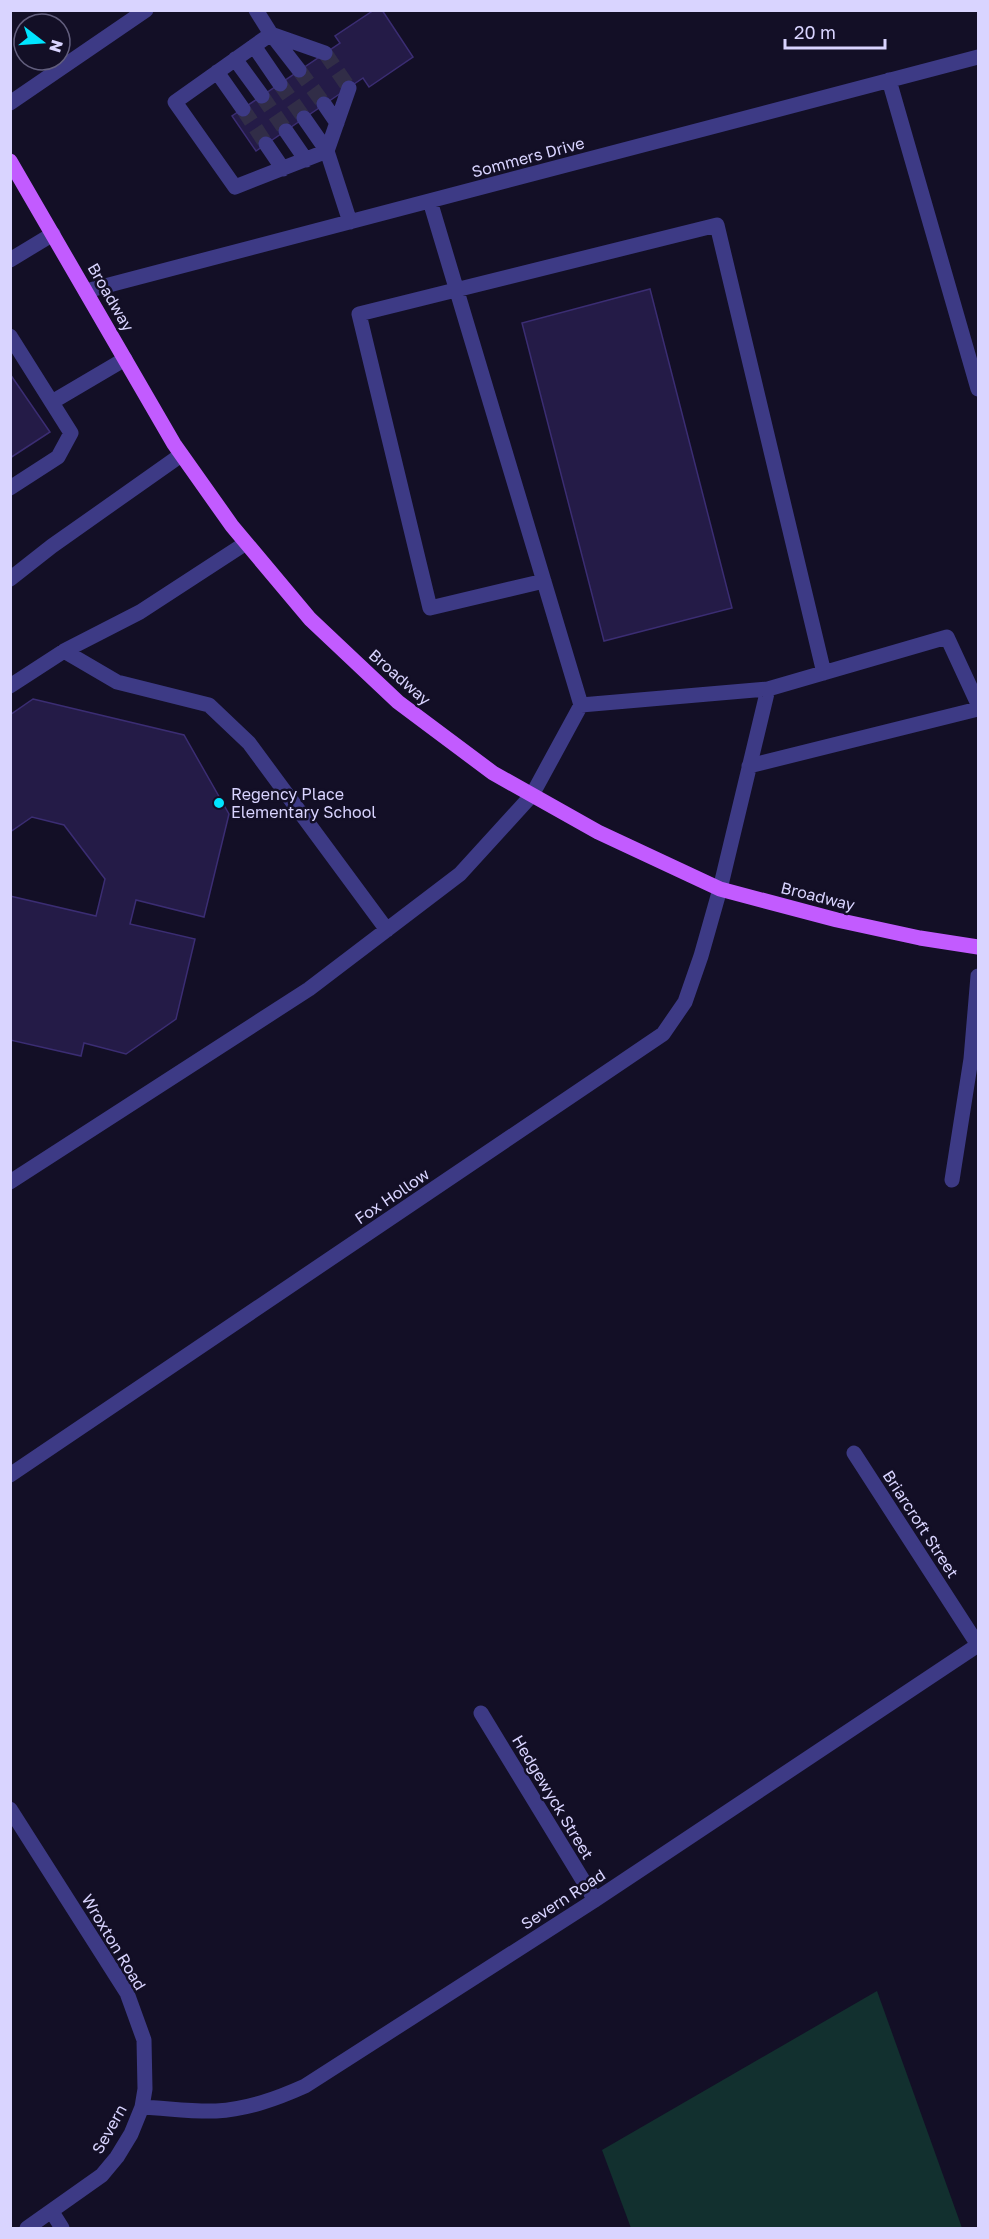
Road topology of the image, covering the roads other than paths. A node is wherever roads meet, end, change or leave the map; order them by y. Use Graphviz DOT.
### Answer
graph roads {
  1 [pos="146,10"];
  2 [pos="256,10"];
  3 [pos="272,34"];
  4 [pos="254,46"];
  5 [pos="325,53"];
  6 [pos="978,57"];
  7 [pos="235,59"];
  8 [pos="299,70"];
  9 [pos="217,72"];
  10 [pos="890,80"];
  11 [pos="280,84"];
  12 [pos="349,88"];
  13 [pos="262,96"];
  14 [pos="10,103"];
  15 [pos="324,104"];
  16 [pos="243,109"];
  17 [pos="304,118"];
  18 [pos="337,123"];
  19 [pos="286,131"];
  20 [pos="266,144"];
  21 [pos="327,152"];
  22 [pos="10,160"];
  23 [pos="306,160"];
  24 [pos="283,169"];
  25 [pos="430,201"];
  26 [pos="350,222"];
  27 [pos="53,234"];
  28 [pos="10,260"];
  29 [pos="456,289"];
  30 [pos="86,291"];
  31 [pos="10,336"];
  32 [pos="125,359"];
  33 [pos="978,389"];
  34 [pos="52,402"];
  35 [pos="182,455"];
  36 [pos="10,488"];
  37 [pos="246,543"];
  38 [pos="10,579"];
  39 [pos="543,581"];
  40 [pos="64,651"];
  41 [pos="824,673"];
  42 [pos="10,686"];
  43 [pos="768,689"];
  44 [pos="978,704"];
  45 [pos="581,705"];
  46 [pos="978,709"];
  47 [pos="749,765"];
  48 [pos="532,795"];
  49 [pos="720,889"];
  50 [pos="387,930"];
  51 [pos="978,947"];
  52 [pos="978,976"];
  53 [pos="975,1049"];
  54 [pos="952,1180"];
  55 [pos="10,1182"];
  56 [pos="854,1453"];
  57 [pos="10,1475"];
  58 [pos="978,1645"];
  59 [pos="480,1713"];
  60 [pos="10,1809"];
  61 [pos="595,1900"];
  62 [pos="142,2107"];
  63 [pos="52,2212"];
  64 [pos="27,2229"];
  65 [pos="62,2229"];
  1 -- 14 [label="street"];
  2 -- 3 [label="street"];
  3 -- 4 [label="street"];
  3 -- 5 [label="street"];
  3 -- 8 [label="street"];
  4 -- 7 [label="street"];
  4 -- 11 [label="street"];
  6 -- 10 [label="street, Sommers Drive"];
  7 -- 9 [label="street"];
  7 -- 13 [label="street"];
  9 -- 16 [label="street"];
  9 -- 24 [label="street"];
  10 -- 25 [label="street, Sommers Drive"];
  10 -- 33 [label="street"];
  12 -- 18 [label="street"];
  15 -- 18 [label="street"];
  17 -- 21 [label="street"];
  18 -- 21 [label="street"];
  19 -- 23 [label="street"];
  20 -- 24 [label="street"];
  21 -- 23 [label="street"];
  21 -- 26 [label="street"];
  22 -- 27 [label="main road, Broadway"];
  23 -- 24 [label="street"];
  25 -- 26 [label="street, Sommers Drive"];
  25 -- 29 [label="street"];
  26 -- 30 [label="street, Sommers Drive"];
  27 -- 28 [label="street"];
  27 -- 30 [label="main road, Broadway"];
  29 -- 39 [label="street"];
  29 -- 39 [label="street"];
  29 -- 41 [label="street"];
  30 -- 32 [label="main road, Broadway"];
  31 -- 34 [label="street"];
  32 -- 34 [label="street"];
  32 -- 35 [label="main road, Broadway"];
  34 -- 36 [label="street"];
  35 -- 37 [label="main road, Broadway"];
  35 -- 38 [label="street"];
  37 -- 40 [label="street"];
  37 -- 48 [label="main road, Broadway"];
  39 -- 45 [label="street"];
  40 -- 42 [label="street"];
  40 -- 50 [label="street"];
  41 -- 43 [label="street"];
  41 -- 44 [label="street"];
  43 -- 45 [label="street"];
  43 -- 47 [label="street, Fox Hollow"];
  45 -- 48 [label="street"];
  46 -- 47 [label="street"];
  47 -- 49 [label="street, Fox Hollow"];
  48 -- 49 [label="main road, Broadway"];
  48 -- 50 [label="street"];
  49 -- 51 [label="main road, Broadway"];
  49 -- 57 [label="street, Fox Hollow"];
  50 -- 55 [label="street"];
  52 -- 53 [label="street"];
  53 -- 54 [label="street"];
  56 -- 58 [label="street, Briarcroft Street"];
  58 -- 61 [label="street, Severn Road"];
  59 -- 61 [label="street, Hedgewyck Street"];
  60 -- 62 [label="street, Wroxton Road"];
  61 -- 62 [label="street, Severn Road"];
  62 -- 63 [label="street, Severn"];
  63 -- 64 [label="street"];
  63 -- 65 [label="street"];
}
